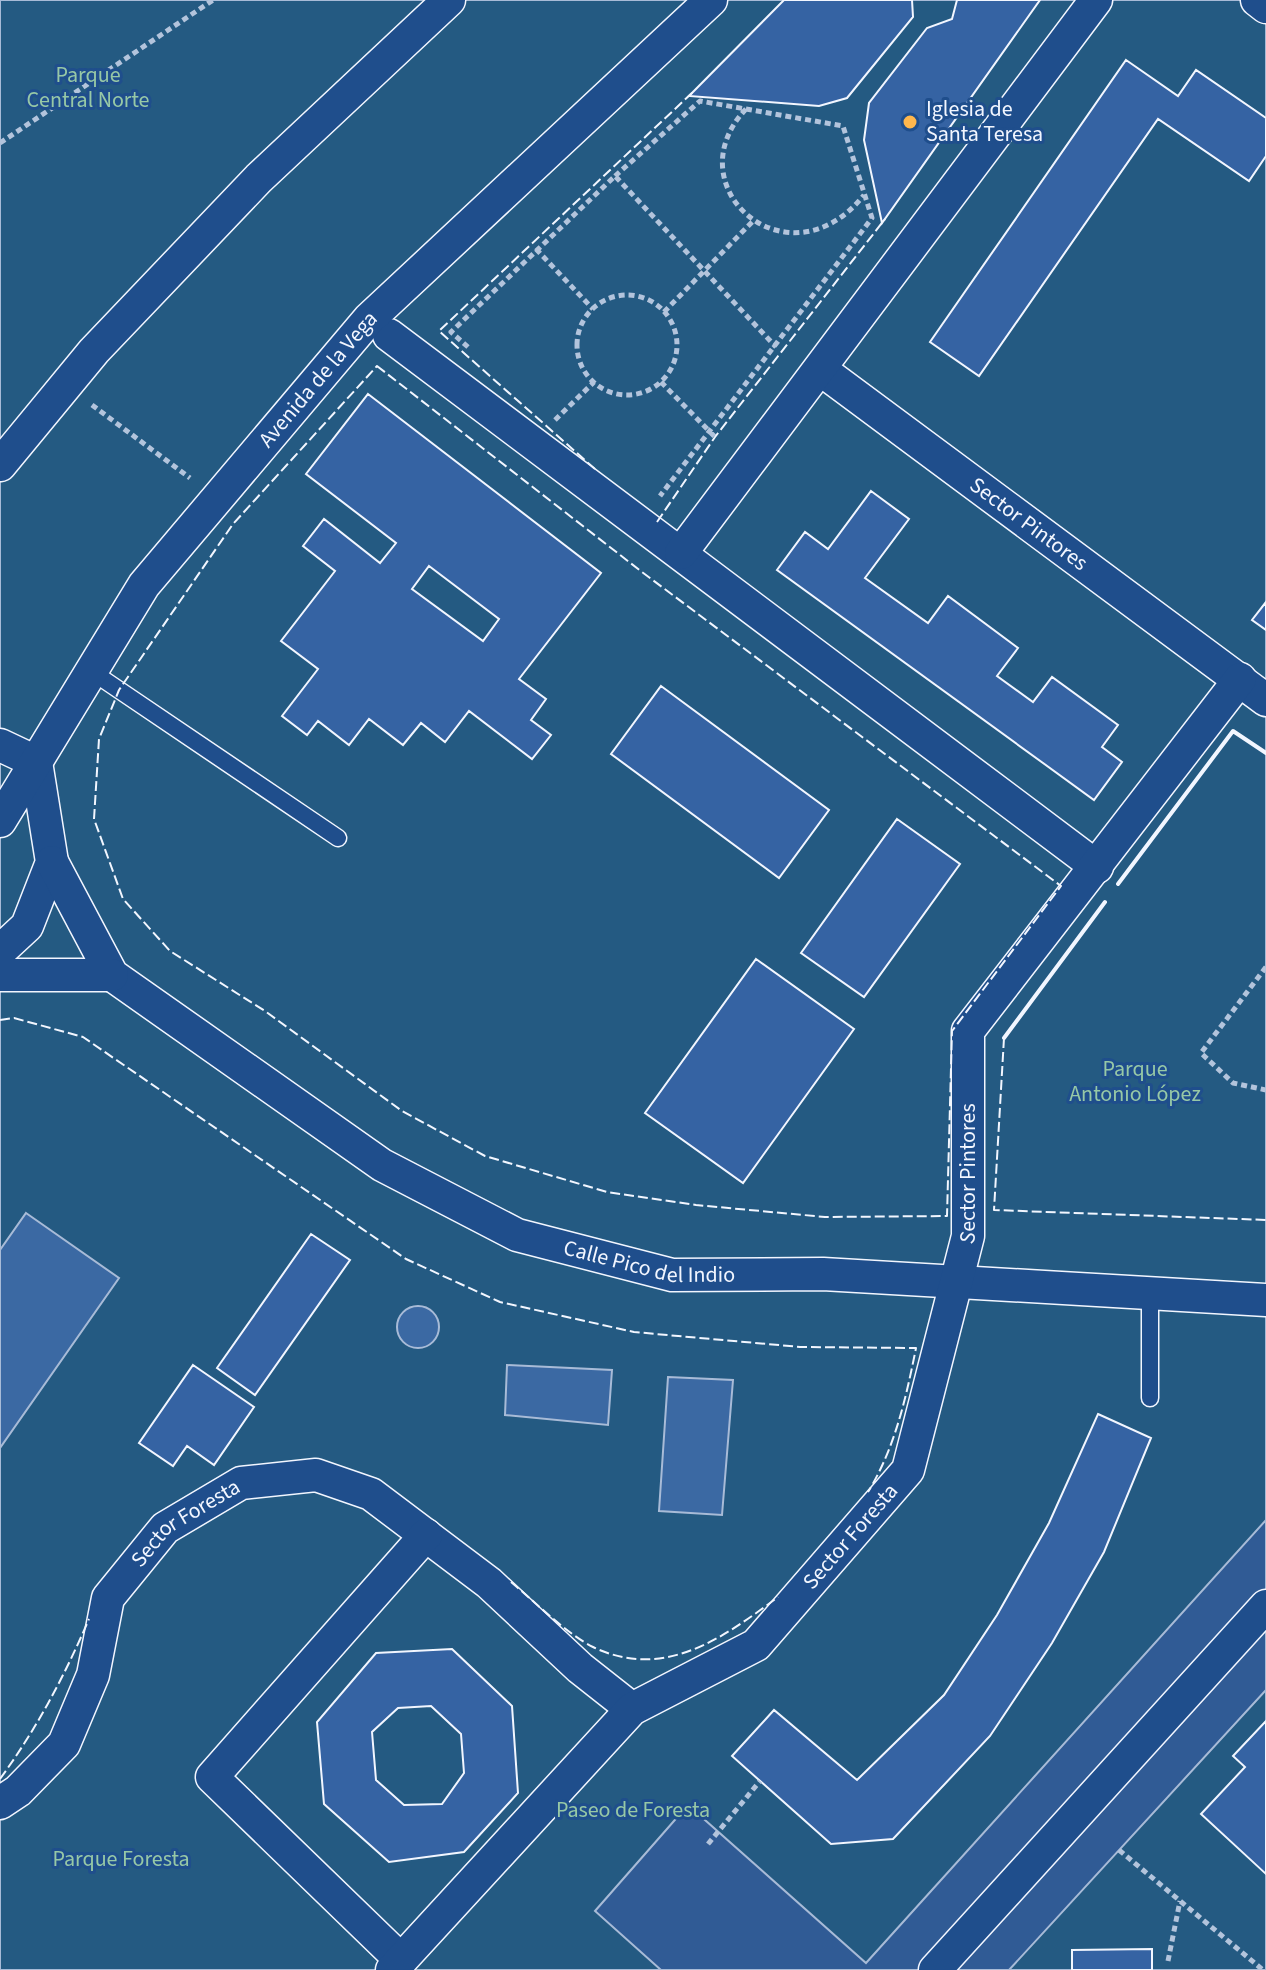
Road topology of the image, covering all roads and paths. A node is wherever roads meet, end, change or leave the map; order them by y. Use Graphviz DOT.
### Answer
graph roads {
  1 [pos="213,0"];
  2 [pos="449,0"];
  3 [pos="711,0"];
  4 [pos="1096,0"];
  5 [pos="1257,0"];
  6 [pos="1266,7"];
  7 [pos="746,109"];
  8 [pos="0,143"];
  9 [pos="615,176"];
  10 [pos="864,194"];
  11 [pos="754,220"];
  12 [pos="536,249"];
  13 [pos="704,271"];
  14 [pos="593,309"];
  15 [pos="664,312"];
  16 [pos="389,335"];
  17 [pos="776,347"];
  18 [pos="474,353"];
  19 [pos="820,369"];
  20 [pos="594,382"];
  21 [pos="661,382"];
  22 [pos="65,385"];
  23 [pos="712,435"];
  24 [pos="533,442"];
  25 [pos="0,465"];
  26 [pos="201,486"];
  27 [pos="658,499"];
  28 [pos="681,553"];
  29 [pos="91,671"];
  30 [pos="1240,679"];
  31 [pos="1266,700"];
  32 [pos="0,745"];
  33 [pos="36,762"];
  34 [pos="0,821"];
  35 [pos="338,838"];
  36 [pos="52,862"];
  37 [pos="1097,867"];
  38 [pos="0,951"];
  39 [pos="1266,967"];
  40 [pos="0,975"];
  41 [pos="112,975"];
  42 [pos="1266,1090"];
  43 [pos="958,1282"];
  44 [pos="1150,1294"];
  45 [pos="1266,1300"];
  46 [pos="1150,1398"];
  47 [pos="426,1535"];
  48 [pos="1266,1606"];
  49 [pos="632,1709"];
  50 [pos="760,1781"];
  51 [pos="0,1803"];
  52 [pos="708,1844"];
  53 [pos="1119,1850"];
  54 [pos="1180,1900"];
  55 [pos="1168,1961"];
  56 [pos="396,1965"];
  57 [pos="935,1970"];
  58 [pos="1263,1970"];
  1 -- 8 [label="path"];
  2 -- 22 [label="street"];
  3 -- 29 [label="street, Avenida de la Vega"];
  4 -- 19 [label="street"];
  5 -- 6 [label="street"];
  7 -- 9 [label="path"];
  7 -- 10 [label="path"];
  7 -- 11 [label="path"];
  9 -- 12 [label="path"];
  9 -- 13 [label="path"];
  10 -- 11 [label="path"];
  10 -- 17 [label="path"];
  11 -- 13 [label="path"];
  12 -- 14 [label="path"];
  12 -- 18 [label="path"];
  13 -- 15 [label="path"];
  13 -- 17 [label="path"];
  14 -- 15 [label="path"];
  14 -- 20 [label="path"];
  15 -- 21 [label="path"];
  16 -- 24 [label="street"];
  17 -- 23 [label="path"];
  19 -- 28 [label="street"];
  19 -- 30 [label="street, Sector Pintores"];
  20 -- 21 [label="path"];
  20 -- 24 [label="path"];
  21 -- 23 [label="path"];
  22 -- 25 [label="street"];
  22 -- 26 [label="path"];
  23 -- 27 [label="path"];
  24 -- 28 [label="street"];
  28 -- 37 [label="street"];
  29 -- 33 [label="street, Avenida de la Vega"];
  29 -- 35 [label="lane"];
  30 -- 31 [label="street, Sector Pintores"];
  30 -- 37 [label="street, Sector Pintores"];
  32 -- 33 [label="street"];
  33 -- 34 [label="street, Avenida de la Vega"];
  33 -- 36 [label="street"];
  36 -- 38 [label="street"];
  36 -- 41 [label="street, Calle Pico del Indio"];
  37 -- 43 [label="street, Sector Pintores"];
  39 -- 42 [label="path"];
  40 -- 41 [label="street"];
  41 -- 43 [label="street, Calle Pico del Indio"];
  43 -- 44 [label="street, Calle Pico del Indio"];
  43 -- 49 [label="street, Sector Foresta"];
  44 -- 45 [label="street, Calle Pico del Indio"];
  44 -- 46 [label="lane"];
  47 -- 49 [label="street, Sector Foresta"];
  47 -- 51 [label="street, Sector Foresta"];
  47 -- 56 [label="street"];
  48 -- 57 [label="street"];
  49 -- 56 [label="street, Sector Foresta"];
  50 -- 52 [label="path"];
  53 -- 54 [label="path"];
  54 -- 55 [label="path"];
  54 -- 58 [label="path"];
}
